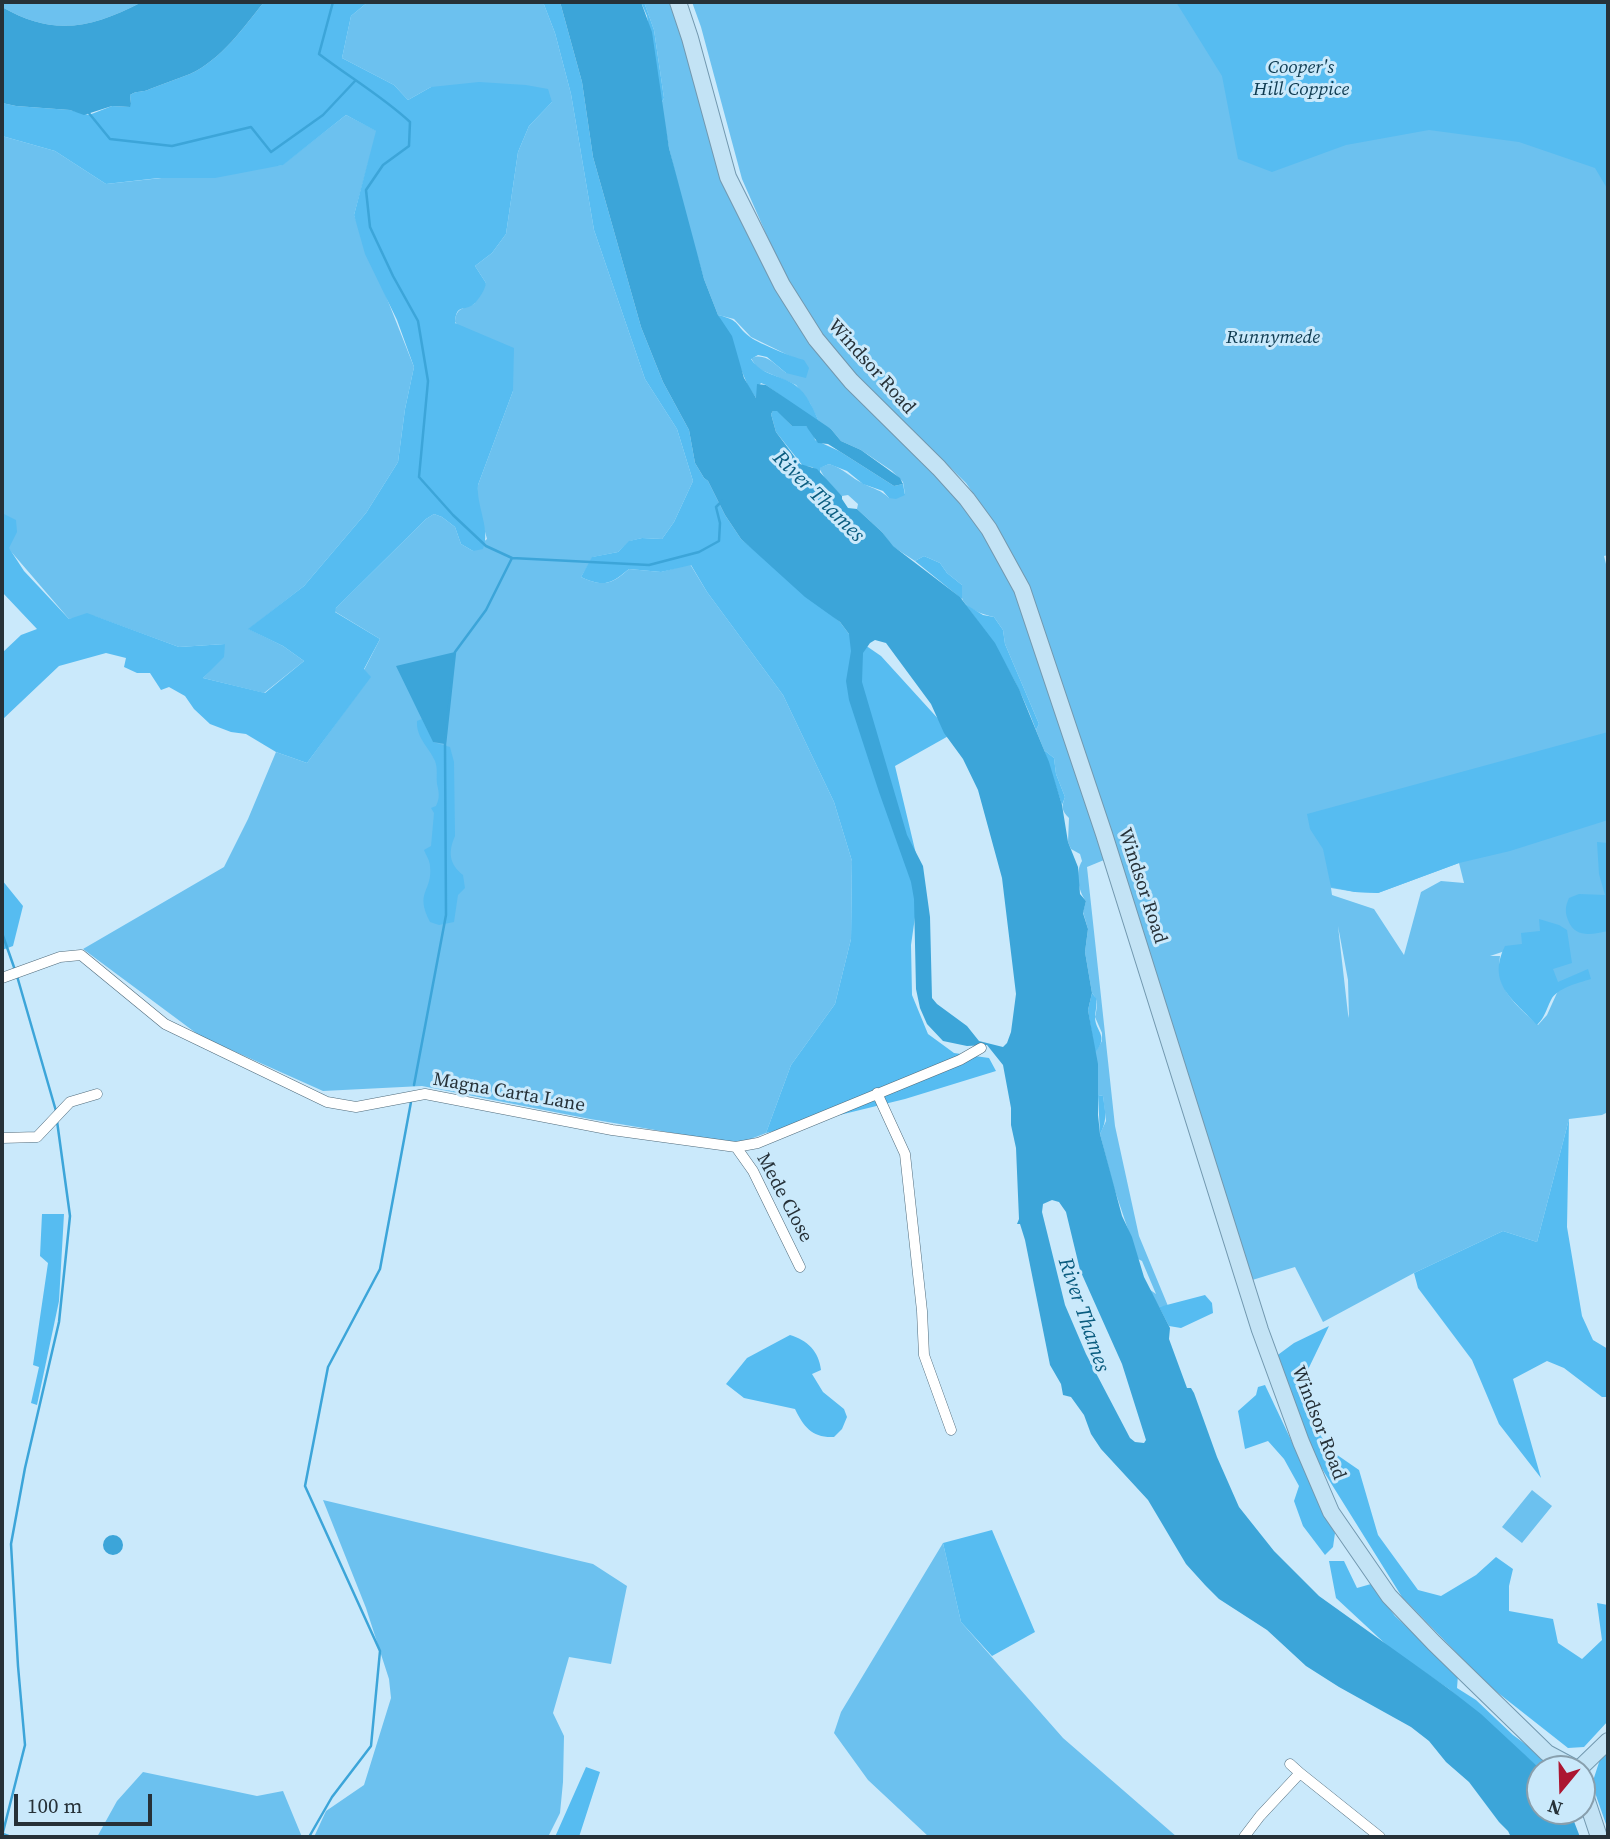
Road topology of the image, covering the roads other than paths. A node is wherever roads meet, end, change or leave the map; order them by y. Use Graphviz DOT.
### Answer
graph roads {
  1 [pos="678,2"];
  2 [pos="11,975"];
  3 [pos="981,1048"];
  4 [pos="877,1093"];
  5 [pos="97,1094"];
  6 [pos="2,1138"];
  7 [pos="737,1147"];
  8 [pos="800,1267"];
  9 [pos="951,1430"];
  10 [pos="1608,1741"];
  11 [pos="1551,1755"];
  12 [pos="1593,1755"];
  13 [pos="1290,1764"];
  14 [pos="1300,1773"];
  15 [pos="1244,1837"];
  16 [pos="1380,1837"];
  1 -- 11 [label="main road, Windsor Road"];
  2 -- 7 [label="street, Magna Carta Lane"];
  3 -- 4 [label="street, Magna Carta Lane"];
  4 -- 7 [label="street, Magna Carta Lane"];
  4 -- 9 [label="street"];
  5 -- 6 [label="street"];
  7 -- 8 [label="street, Mede Close"];
  10 -- 12 [label="main road"];
  13 -- 14 [label="street"];
  14 -- 15 [label="street"];
  14 -- 16 [label="street"];
}
